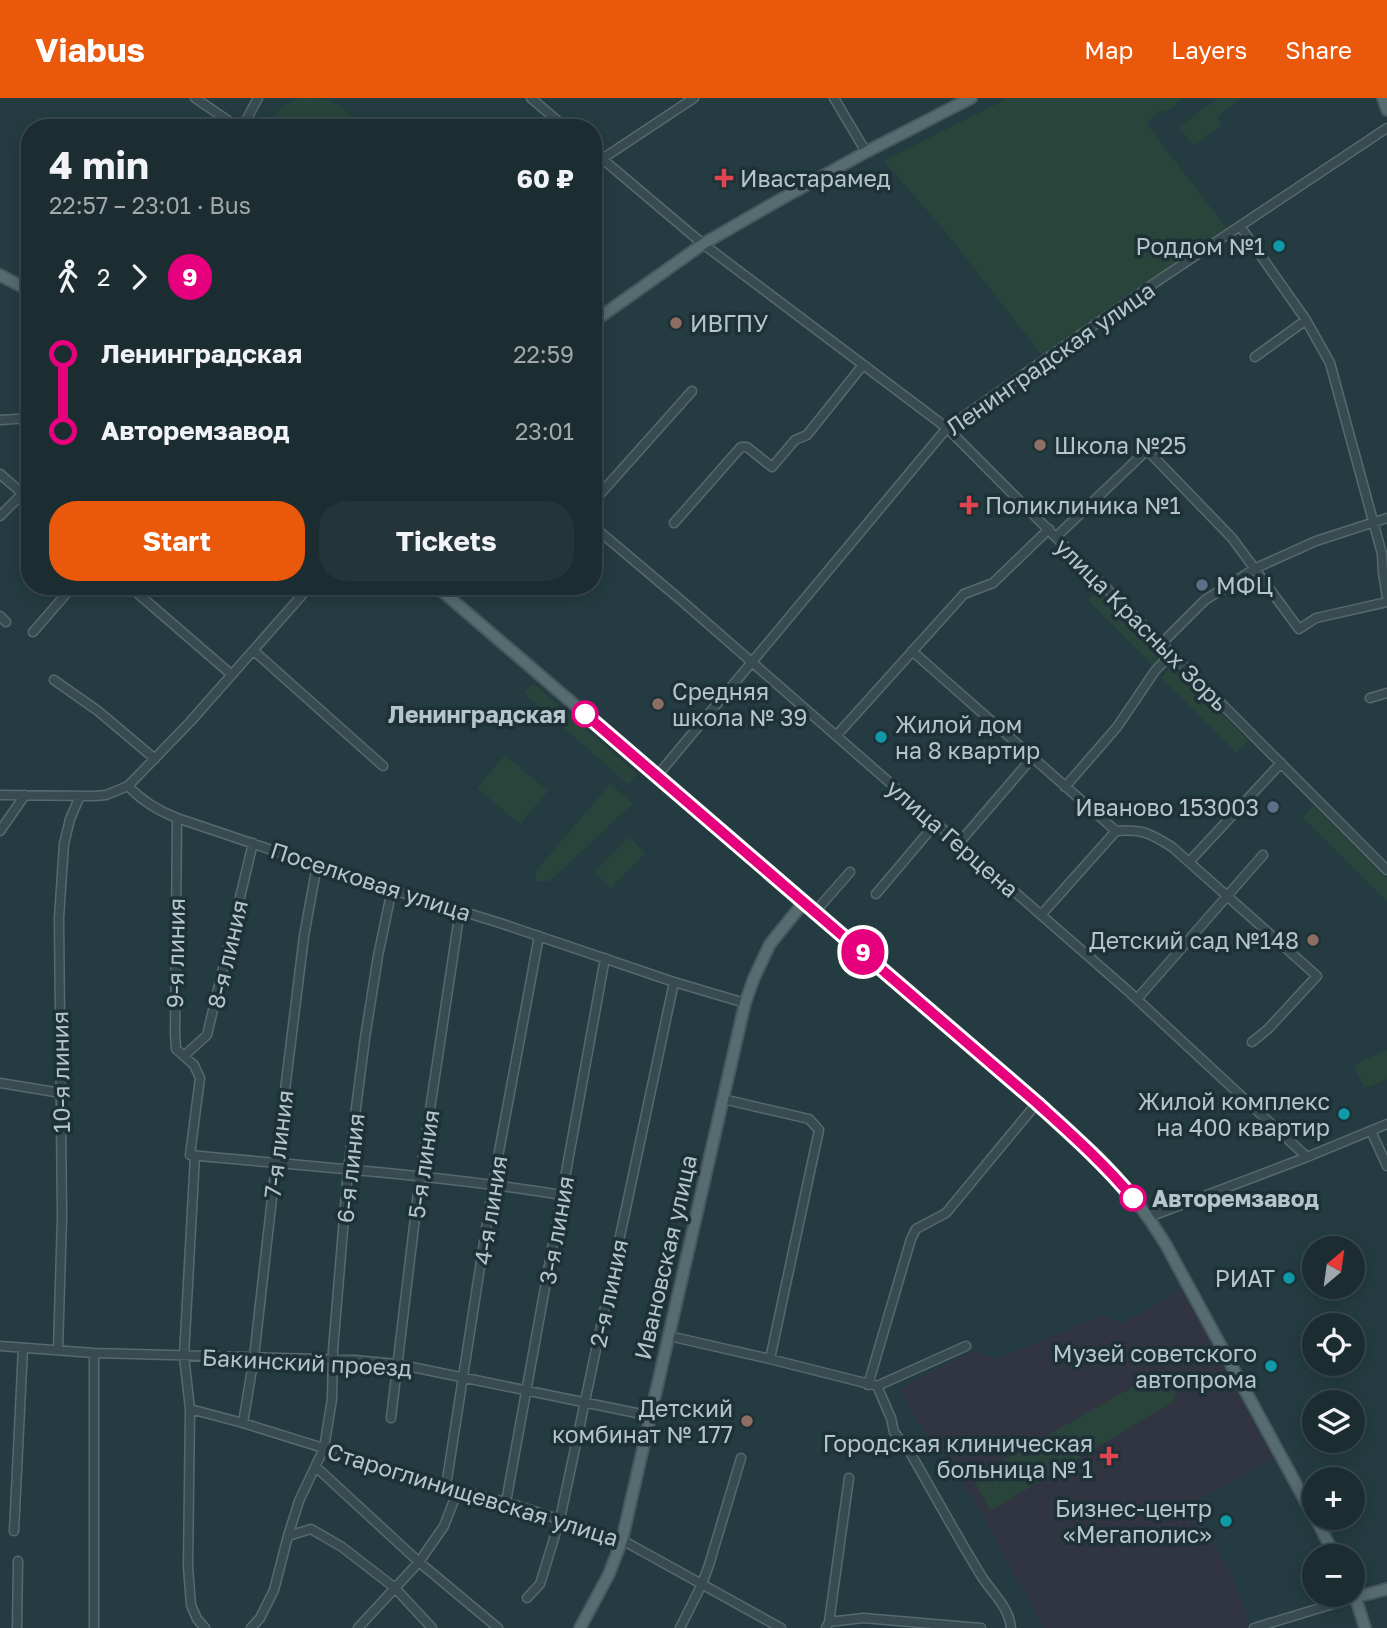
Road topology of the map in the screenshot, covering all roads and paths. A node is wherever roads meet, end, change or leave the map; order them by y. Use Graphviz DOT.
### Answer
graph roads {
  1 [pos="195,98"];
  2 [pos="258,98"];
  3 [pos="531,98"];
  4 [pos="694,98"];
  5 [pos="834,98"];
  6 [pos="971,98"];
  7 [pos="1383,98"];
  8 [pos="1387,110"];
  9 [pos="227,119"];
  10 [pos="246,119"];
  11 [pos="556,119"];
  12 [pos="1387,128"];
  13 [pos="866,152"];
  14 [pos="602,159"];
  15 [pos="1240,226"];
  16 [pos="703,244"];
  17 [pos="0,275"];
  18 [pos="21,287"];
  19 [pos="602,317"];
  20 [pos="1306,320"];
  21 [pos="1255,357"];
  22 [pos="863,365"];
  23 [pos="692,391"];
  24 [pos="21,419"];
  25 [pos="0,420"];
  26 [pos="947,428"];
  27 [pos="0,474"];
  28 [pos="602,492"];
  29 [pos="21,493"];
  30 [pos="21,495"];
  31 [pos="0,516"];
  32 [pos="1387,518"];
  33 [pos="1374,522"];
  34 [pos="674,523"];
  35 [pos="1049,529"];
  36 [pos="602,534"];
  37 [pos="1056,537"];
  38 [pos="1256,568"];
  39 [pos="65,595"];
  40 [pos="139,595"];
  41 [pos="302,595"];
  42 [pos="446,595"];
  43 [pos="1387,600"];
  44 [pos="33,632"];
  45 [pos="1162,643"];
  46 [pos="254,651"];
  47 [pos="912,651"];
  48 [pos="1172,653"];
  49 [pos="752,662"];
  50 [pos="232,675"];
  51 [pos="54,680"];
  52 [pos="1387,693"];
  53 [pos="1370,698"];
  54 [pos="835,736"];
  55 [pos="1032,758"];
  56 [pos="155,759"];
  57 [pos="1281,763"];
  58 [pos="383,766"];
  59 [pos="657,776"];
  60 [pos="128,786"];
  61 [pos="1065,787"];
  62 [pos="0,795"];
  63 [pos="25,795"];
  64 [pos="80,796"];
  65 [pos="177,818"];
  66 [pos="936,823"];
  67 [pos="0,831"];
  68 [pos="1116,831"];
  69 [pos="253,843"];
  70 [pos="959,843"];
  71 [pos="1263,855"];
  72 [pos="1189,862"];
  73 [pos="317,865"];
  74 [pos="1387,870"];
  75 [pos="850,872"];
  76 [pos="392,889"];
  77 [pos="876,894"];
  78 [pos="1227,896"];
  79 [pos="804,902"];
  80 [pos="460,910"];
  81 [pos="816,912"];
  82 [pos="1041,915"];
  83 [pos="539,936"];
  84 [pos="606,958"];
  85 [pos="674,982"];
  86 [pos="1136,999"];
  87 [pos="745,1003"];
  88 [pos="1252,1042"];
  89 [pos="184,1056"];
  90 [pos="0,1083"];
  91 [pos="61,1093"];
  92 [pos="723,1099"];
  93 [pos="1037,1103"];
  94 [pos="1387,1124"];
  95 [pos="1371,1131"];
  96 [pos="193,1155"];
  97 [pos="1307,1157"];
  98 [pos="276,1163"];
  99 [pos="1387,1166"];
  100 [pos="348,1170"];
  101 [pos="420,1176"];
  102 [pos="493,1184"];
  103 [pos="562,1195"];
  104 [pos="1149,1217"];
  105 [pos="669,1336"];
  106 [pos="0,1346"];
  107 [pos="966,1346"];
  108 [pos="23,1348"];
  109 [pos="58,1350"];
  110 [pos="94,1353"];
  111 [pos="184,1356"];
  112 [pos="254,1357"];
  113 [pos="770,1359"];
  114 [pos="332,1360"];
  115 [pos="397,1364"];
  116 [pos="463,1376"];
  117 [pos="873,1385"];
  118 [pos="526,1391"];
  119 [pos="584,1402"];
  120 [pos="190,1409"];
  121 [pos="651,1416"];
  122 [pos="391,1418"];
  123 [pos="243,1423"];
  124 [pos="324,1448"];
  125 [pos="741,1458"];
  126 [pos="316,1467"];
  127 [pos="849,1478"];
  128 [pos="446,1486"];
  129 [pos="458,1490"];
  130 [pos="1302,1495"];
  131 [pos="506,1502"];
  132 [pos="560,1519"];
  133 [pos="14,1531"];
  134 [pos="288,1536"];
  135 [pos="621,1540"];
  136 [pos="18,1561"];
  137 [pos="419,1562"];
  138 [pos="702,1584"];
  139 [pos="395,1588"];
  140 [pos="1387,1589"];
  141 [pos="1365,1592"];
  142 [pos="527,1598"];
  143 [pos="1314,1607"];
  144 [pos="1359,1607"];
  145 [pos="889,1624"];
  146 [pos="828,1625"];
  147 [pos="17,1628"];
  148 [pos="94,1628"];
  149 [pos="205,1628"];
  150 [pos="251,1628"];
  151 [pos="358,1628"];
  152 [pos="432,1628"];
  153 [pos="498,1628"];
  154 [pos="580,1628"];
  155 [pos="680,1628"];
  156 [pos="781,1628"];
  157 [pos="981,1628"];
  158 [pos="1011,1628"];
  159 [pos="1254,1628"];
  160 [pos="1366,1628"];
  1 -- 9 [label="street"];
  2 -- 10 [label="street"];
  3 -- 11 [label="street"];
  4 -- 14 [label="street"];
  5 -- 13 [label="street"];
  6 -- 13 [label="main road"];
  7 -- 8 [label="main road"];
  12 -- 15 [label="street, Ленинградская улица"];
  13 -- 16 [label="main road"];
  14 -- 16 [label="street, улица Красных Зорь"];
  15 -- 20 [label="street"];
  15 -- 26 [label="street, Ленинградская улица"];
  16 -- 19 [label="main road"];
  16 -- 22 [label="street, улица Красных Зорь"];
  17 -- 18 [label="main road"];
  20 -- 21 [label="street"];
  20 -- 33 [label="street"];
  22 -- 26 [label="street, улица Красных Зорь"];
  22 -- 34 [label="street"];
  23 -- 28 [label="street"];
  24 -- 25 [label="street"];
  26 -- 35 [label="street, улица Красных Зорь"];
  26 -- 49 [label="street, Ленинградская улица"];
  27 -- 29 [label="street"];
  30 -- 31 [label="street"];
  32 -- 33 [label="street"];
  33 -- 38 [label="street"];
  33 -- 43 [label="street"];
  35 -- 37 [label="street, улица Красных Зорь"];
  35 -- 47 [label="street"];
  36 -- 49 [label="street, улица Герцена"];
  37 -- 38 [label="street"];
  37 -- 45 [label="street, улица Красных Зорь"];
  38 -- 43 [label="street"];
  38 -- 45 [label="street"];
  39 -- 44 [label="street"];
  40 -- 50 [label="street"];
  41 -- 46 [label="street"];
  42 -- 59 [label="main road"];
  45 -- 48 [label="street, улица Красных Зорь"];
  46 -- 50 [label="street"];
  46 -- 58 [label="street"];
  47 -- 54 [label="street"];
  47 -- 55 [label="street"];
  48 -- 57 [label="street, улица Красных Зорь"];
  48 -- 61 [label="street"];
  49 -- 54 [label="street, улица Герцена"];
  49 -- 59 [label="street, Ленинградская улица"];
  50 -- 56 [label="street"];
  51 -- 56 [label="street"];
  52 -- 53 [label="street"];
  54 -- 66 [label="street, улица Герцена"];
  55 -- 61 [label="street"];
  55 -- 70 [label="street"];
  56 -- 60 [label="street"];
  57 -- 72 [label="street"];
  57 -- 74 [label="street, улица Красных Зорь"];
  59 -- 79 [label="main road"];
  60 -- 64 [label="street"];
  60 -- 65 [label="street, Поселковая улица"];
  61 -- 68 [label="street"];
  62 -- 63 [label="street"];
  63 -- 64 [label="street"];
  63 -- 67 [label="street"];
  64 -- 91 [label="street, 10-я линия"];
  65 -- 69 [label="street, Поселковая улица"];
  65 -- 89 [label="street, 9-я линия"];
  66 -- 70 [label="street, улица Герцена"];
  66 -- 77 [label="street"];
  68 -- 72 [label="street"];
  68 -- 82 [label="street"];
  69 -- 73 [label="street, Поселковая улица"];
  69 -- 89 [label="street, 8-я линия"];
  70 -- 82 [label="street, улица Герцена"];
  71 -- 78 [label="street"];
  72 -- 78 [label="street"];
  73 -- 76 [label="street, Поселковая улица"];
  73 -- 98 [label="street, 7-я линия"];
  75 -- 81 [label="street"];
  76 -- 80 [label="street, Поселковая улица"];
  76 -- 100 [label="street, 6-я линия"];
  78 -- 86 [label="street"];
  78 -- 88 [label="street"];
  79 -- 81 [label="main road"];
  79 -- 87 [label="main road, Ивановская улица"];
  80 -- 83 [label="street, Поселковая улица"];
  80 -- 101 [label="street, 5-я линия"];
  81 -- 93 [label="main road"];
  82 -- 86 [label="street, улица Герцена"];
  83 -- 84 [label="street, Поселковая улица"];
  83 -- 102 [label="street, 4-я линия"];
  84 -- 85 [label="street, Поселковая улица"];
  84 -- 103 [label="street, 3-я линия"];
  85 -- 87 [label="street, Поселковая улица"];
  85 -- 119 [label="street, 2-я линия"];
  86 -- 97 [label="street, улица Герцена"];
  87 -- 92 [label="main road, Ивановская улица"];
  89 -- 96 [label="street, 9-я линия"];
  90 -- 91 [label="street"];
  91 -- 109 [label="street, 10-я линия"];
  92 -- 105 [label="main road, Ивановская улица"];
  92 -- 113 [label="street"];
  93 -- 104 [label="main road"];
  93 -- 117 [label="street"];
  94 -- 95 [label="street"];
  95 -- 97 [label="street"];
  95 -- 99 [label="street"];
  96 -- 98 [label="street"];
  96 -- 111 [label="street"];
  97 -- 104 [label="street"];
  98 -- 100 [label="street"];
  98 -- 112 [label="street, 7-я линия"];
  100 -- 101 [label="street"];
  100 -- 114 [label="street, 6-я линия"];
  101 -- 102 [label="street"];
  101 -- 115 [label="street, 5-я линия"];
  102 -- 103 [label="street"];
  102 -- 116 [label="street, 4-я линия"];
  103 -- 118 [label="street, 3-я линия"];
  104 -- 130 [label="main road"];
  105 -- 113 [label="street"];
  105 -- 121 [label="main road, Ивановская улица"];
  106 -- 108 [label="street, Бакинский проезд"];
  107 -- 117 [label="street"];
  108 -- 109 [label="street, Бакинский проезд"];
  108 -- 133 [label="street"];
  109 -- 110 [label="street, Бакинский проезд"];
  110 -- 111 [label="street, Бакинский проезд"];
  110 -- 148 [label="street"];
  111 -- 112 [label="street, Бакинский проезд"];
  111 -- 120 [label="street"];
  112 -- 114 [label="street, Бакинский проезд"];
  112 -- 123 [label="street, 7-я линия"];
  113 -- 117 [label="street"];
  114 -- 115 [label="street, Бакинский проезд"];
  114 -- 124 [label="street, 6-я линия"];
  115 -- 116 [label="street, Бакинский проезд"];
  115 -- 122 [label="street, 5-я линия"];
  116 -- 118 [label="street, Бакинский проезд"];
  116 -- 128 [label="street, 4-я линия"];
  117 -- 158 [label="street"];
  118 -- 119 [label="street, Бакинский проезд"];
  118 -- 131 [label="street, 3-я линия"];
  119 -- 121 [label="street, Бакинский проезд"];
  119 -- 132 [label="street, 2-я линия"];
  120 -- 123 [label="street, Староглинищевская улица"];
  120 -- 149 [label="street"];
  121 -- 135 [label="main road, Ивановская улица"];
  123 -- 124 [label="street, Староглинищевская улица"];
  124 -- 126 [label="street, 6-я линия"];
  124 -- 128 [label="street, Староглинищевская улица"];
  125 -- 138 [label="street"];
  126 -- 134 [label="street, 6-я линия"];
  126 -- 137 [label="street"];
  127 -- 146 [label="street"];
  128 -- 129 [label="street, Староглинищевская улица"];
  129 -- 131 [label="street, Староглинищевская улица"];
  129 -- 137 [label="street"];
  131 -- 132 [label="street, Староглинищевская улица"];
  132 -- 135 [label="street, Староглинищевская улица"];
  132 -- 142 [label="street, 2-я линия"];
  134 -- 139 [label="street"];
  134 -- 150 [label="street, 6-я линия"];
  135 -- 138 [label="street, Староглинищевская улица"];
  135 -- 154 [label="main road, Ивановская улица"];
  136 -- 147 [label="street"];
  137 -- 139 [label="street"];
  137 -- 153 [label="street"];
  138 -- 155 [label="street"];
  138 -- 156 [label="street, Староглинищевская улица"];
  139 -- 151 [label="street"];
  139 -- 152 [label="street"];
  140 -- 141 [label="main road"];
  143 -- 159 [label="street"];
  144 -- 160 [label="main road"];
  145 -- 146 [label="street"];
  145 -- 157 [label="street"];
}
